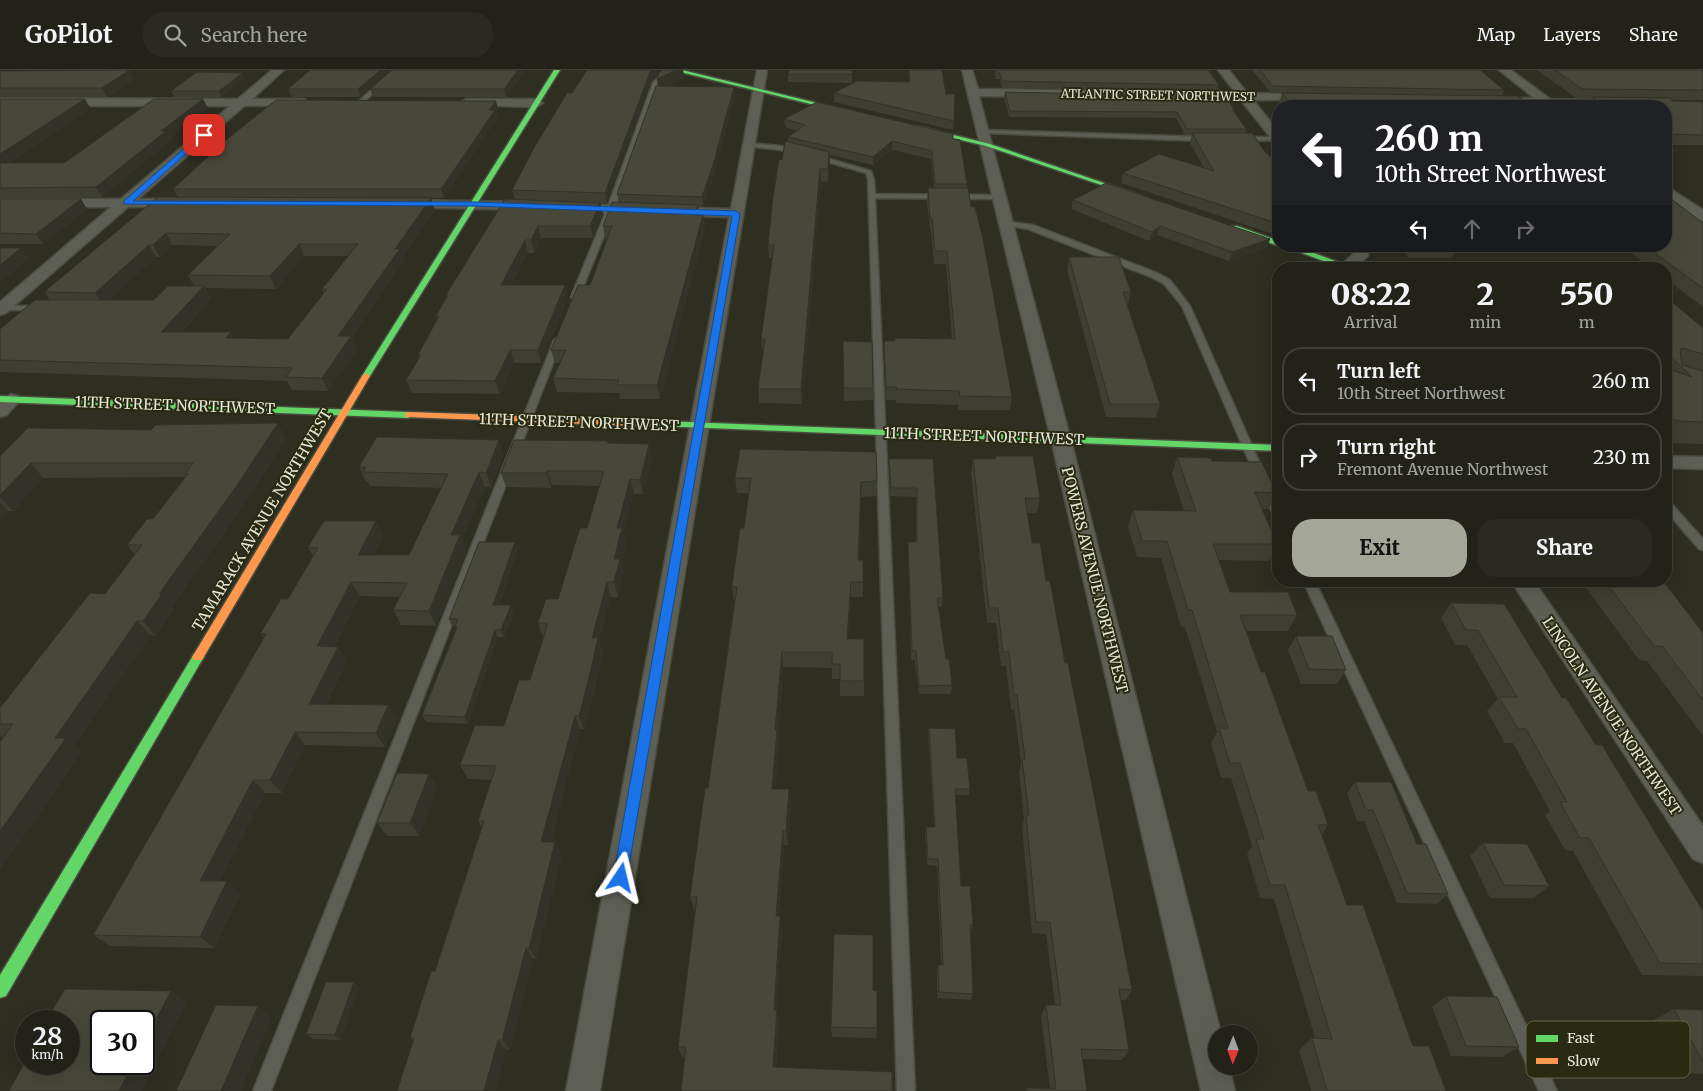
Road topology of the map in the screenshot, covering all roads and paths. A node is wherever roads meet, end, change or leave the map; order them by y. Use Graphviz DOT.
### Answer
graph roads {
  1 [pos="279,70"];
  2 [pos="557,70"];
  3 [pos="670,70"];
  4 [pos="675,70"];
  5 [pos="967,70"];
  6 [pos="1223,70"];
  7 [pos="1504,70"];
  8 [pos="386,79"];
  9 [pos="760,80"];
  10 [pos="973,92"];
  11 [pos="1244,96"];
  12 [pos="1322,98"];
  13 [pos="1545,100"];
  14 [pos="0,102"];
  15 [pos="240,103"];
  16 [pos="320,103"];
  17 [pos="355,103"];
  18 [pos="379,103"];
  19 [pos="458,103"];
  20 [pos="537,103"];
  21 [pos="863,115"];
  22 [pos="901,124"];
  23 [pos="1272,132"];
  24 [pos="986,138"];
  25 [pos="1214,139"];
  26 [pos="1233,139"];
  27 [pos="1272,140"];
  28 [pos="748,145"];
  29 [pos="1672,194"];
  30 [pos="872,196"];
  31 [pos="1001,197"];
  32 [pos="1148,199"];
  33 [pos="1703,199"];
  34 [pos="0,203"];
  35 [pos="126,203"];
  36 [pos="198,203"];
  37 [pos="393,204"];
  38 [pos="474,204"];
  39 [pos="610,209"];
  40 [pos="736,214"];
  41 [pos="1703,217"];
  42 [pos="1007,223"];
  43 [pos="1222,224"];
  44 [pos="1272,242"];
  45 [pos="1303,252"];
  46 [pos="1361,252"];
  47 [pos="1331,262"];
  48 [pos="1354,262"];
  49 [pos="49,308"];
  50 [pos="1,309"];
  51 [pos="568,312"];
  52 [pos="561,331"];
  53 [pos="4,403"];
  54 [pos="344,412"];
  55 [pos="525,420"];
  56 [pos="700,427"];
  57 [pos="881,433"];
  58 [pos="1060,438"];
  59 [pos="1246,447"];
  60 [pos="1272,448"];
  61 [pos="1672,462"];
  62 [pos="1703,463"];
  63 [pos="1272,501"];
  64 [pos="1672,511"];
  65 [pos="1703,546"];
  66 [pos="1312,587"];
  67 [pos="1526,587"];
  68 [pos="1703,850"];
  69 [pos="0,990"];
  70 [pos="1526,1044"];
  71 [pos="1542,1078"];
  72 [pos="262,1091"];
  73 [pos="583,1091"];
  74 [pos="906,1091"];
  75 [pos="1218,1091"];
  76 [pos="1548,1091"];
  1 -- 15 [label="street"];
  2 -- 20 [label="street, TAMARACK AVENUE NORTHWEST"];
  3 -- 39 [label="lane"];
  4 -- 9 [label="street"];
  5 -- 10 [label="street, POWERS AVENUE NORTHWEST"];
  6 -- 11 [label="street"];
  7 -- 13 [label="street"];
  8 -- 17 [label="lane"];
  9 -- 21 [label="street"];
  9 -- 28 [label="street"];
  10 -- 11 [label="street, ATLANTIC STREET NORTHWEST"];
  10 -- 24 [label="street, POWERS AVENUE NORTHWEST"];
  11 -- 12 [label="street, ATLANTIC STREET NORTHWEST"];
  11 -- 23 [label="street"];
  14 -- 15 [label="street"];
  15 -- 16 [label="street"];
  15 -- 35 [label="street"];
  17 -- 18 [label="street"];
  19 -- 20 [label="street"];
  20 -- 38 [label="street, TAMARACK AVENUE NORTHWEST"];
  22 -- 24 [label="street"];
  24 -- 25 [label="lane"];
  24 -- 31 [label="street, POWERS AVENUE NORTHWEST"];
  24 -- 32 [label="street"];
  26 -- 27 [label="lane"];
  28 -- 30 [label="lane"];
  28 -- 40 [label="street"];
  29 -- 33 [label="street"];
  29 -- 41 [label="street"];
  30 -- 31 [label="lane"];
  30 -- 57 [label="lane"];
  31 -- 42 [label="street, POWERS AVENUE NORTHWEST"];
  34 -- 35 [label="street"];
  35 -- 36 [label="street"];
  35 -- 50 [label="street"];
  37 -- 38 [label="street"];
  38 -- 39 [label="street"];
  38 -- 54 [label="street, TAMARACK AVENUE NORTHWEST"];
  39 -- 40 [label="street"];
  39 -- 51 [label="lane"];
  40 -- 56 [label="street"];
  42 -- 58 [label="street, POWERS AVENUE NORTHWEST"];
  42 -- 59 [label="lane"];
  43 -- 44 [label="street"];
  45 -- 47 [label="street"];
  46 -- 48 [label="street"];
  49 -- 50 [label="lane"];
  52 -- 55 [label="lane"];
  53 -- 54 [label="street, 11TH STREET NORTHWEST"];
  54 -- 55 [label="street, 11TH STREET NORTHWEST"];
  54 -- 69 [label="street, TAMARACK AVENUE NORTHWEST"];
  55 -- 56 [label="street, 11TH STREET NORTHWEST"];
  55 -- 72 [label="lane"];
  56 -- 57 [label="street, 11TH STREET NORTHWEST"];
  56 -- 73 [label="street"];
  57 -- 58 [label="street, 11TH STREET NORTHWEST"];
  57 -- 74 [label="lane"];
  58 -- 59 [label="street, 11TH STREET NORTHWEST"];
  58 -- 75 [label="street, POWERS AVENUE NORTHWEST"];
  59 -- 60 [label="street, 11TH STREET NORTHWEST"];
  59 -- 63 [label="lane"];
  61 -- 62 [label="street"];
  64 -- 65 [label="lane"];
  66 -- 70 [label="lane"];
  67 -- 68 [label="street, LINCOLN AVENUE NORTHWEST"];
  71 -- 76 [label="lane"];
}
